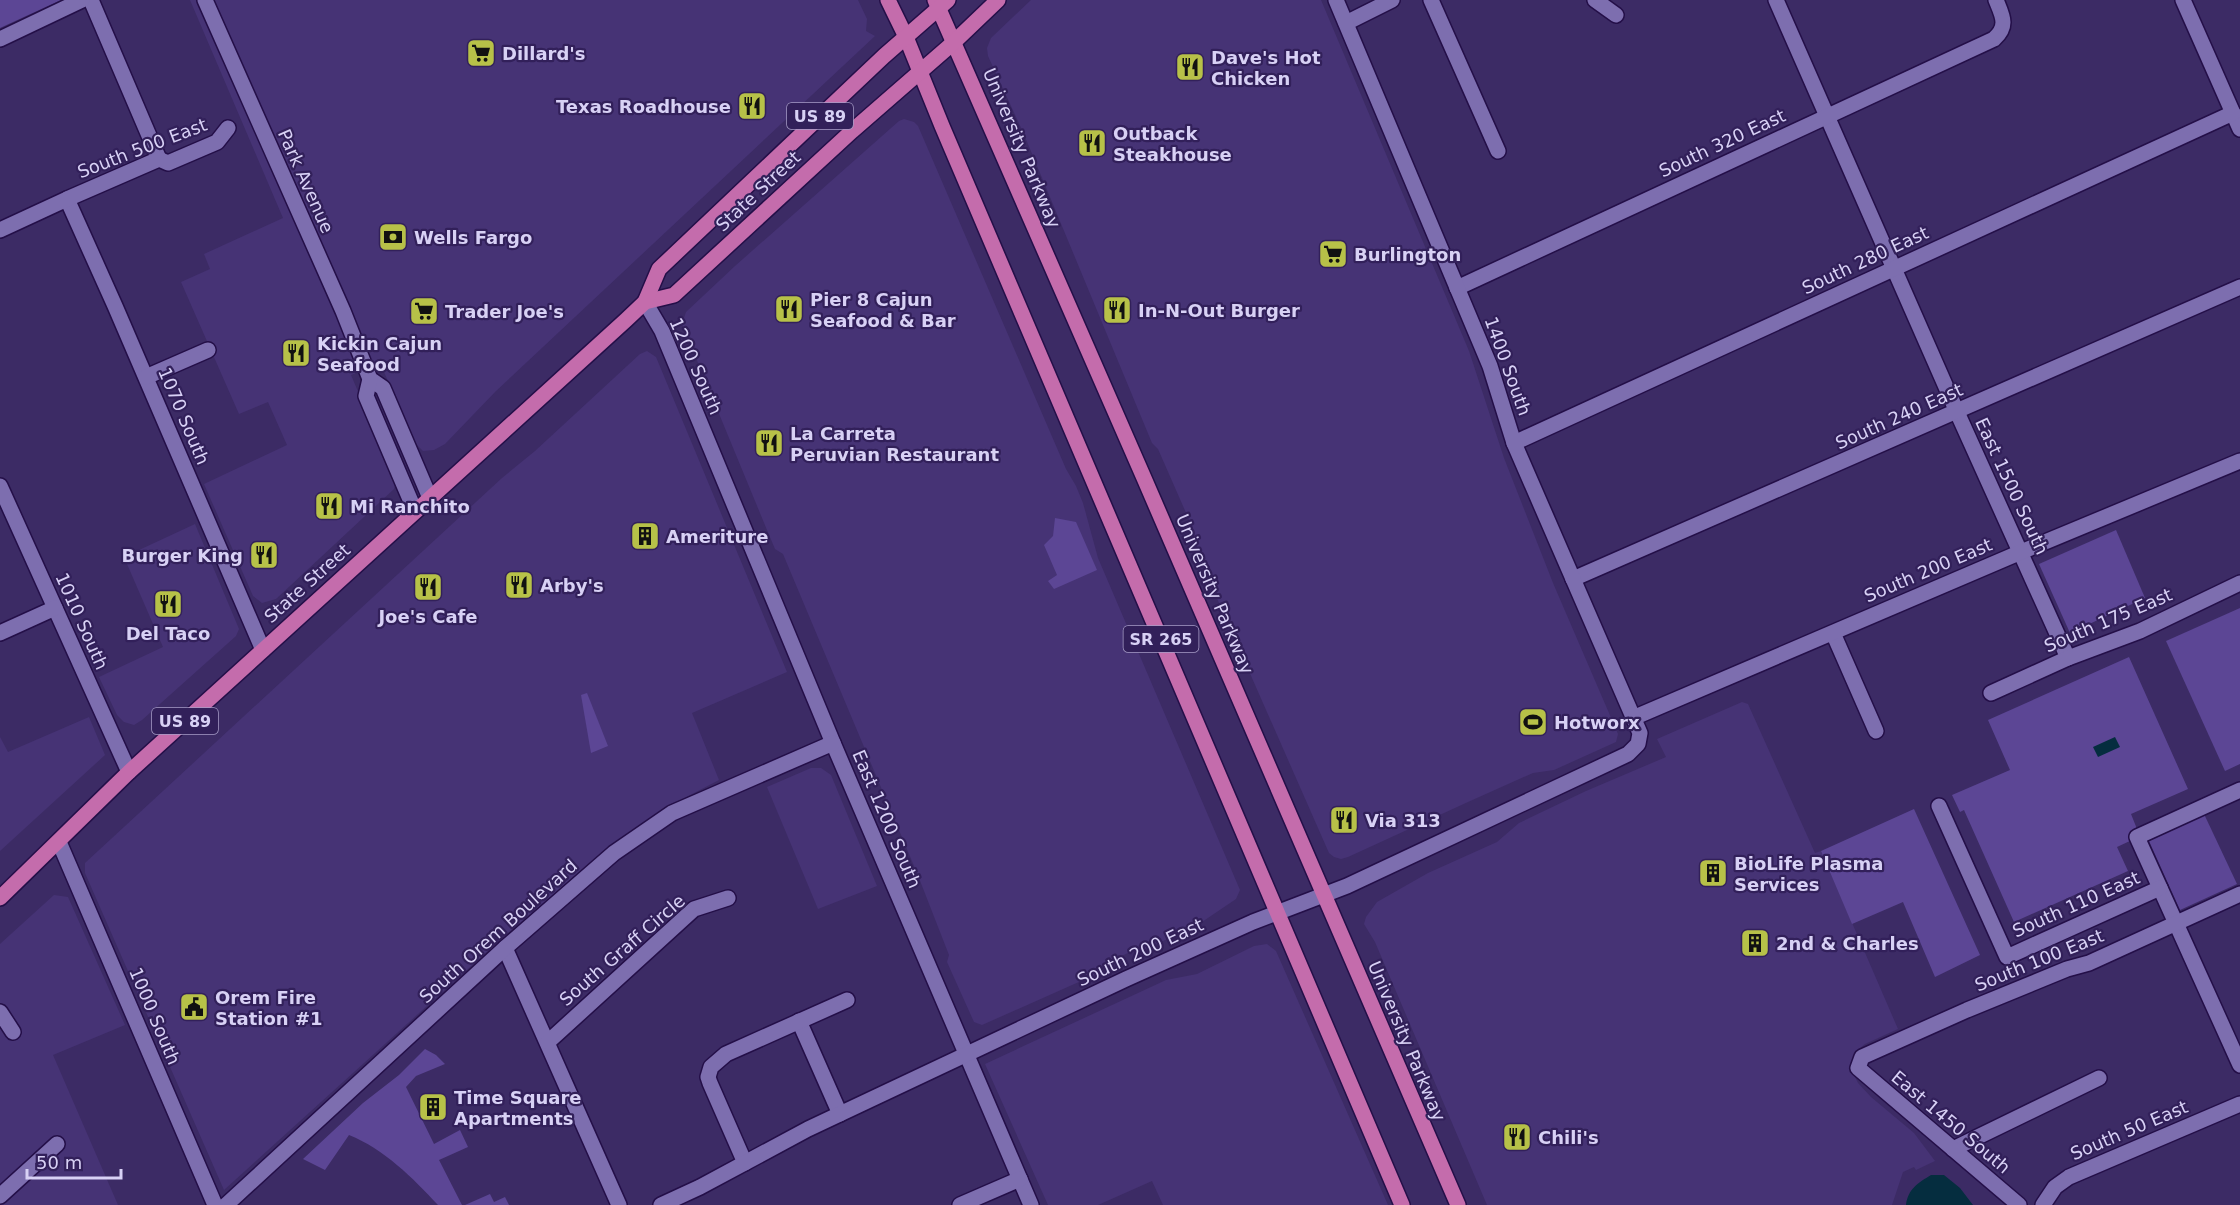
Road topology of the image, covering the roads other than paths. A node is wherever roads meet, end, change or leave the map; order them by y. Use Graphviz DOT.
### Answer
graph roads {
  1 [pos="82,0"];
  2 [pos="91,0"];
  3 [pos="205,0"];
  4 [pos="888,0"];
  5 [pos="998,0"];
  6 [pos="1336,0"];
  7 [pos="1392,0"];
  8 [pos="1431,0"];
  9 [pos="1595,0"];
  10 [pos="1776,0"];
  11 [pos="1996,0"];
  12 [pos="2184,0"];
  13 [pos="940,3"];
  14 [pos="1616,15"];
  15 [pos="1346,23"];
  16 [pos="906,37"];
  17 [pos="0,39"];
  18 [pos="953,43"];
  19 [pos="920,72"];
  20 [pos="2233,113"];
  21 [pos="1827,116"];
  22 [pos="228,128"];
  23 [pos="2240,129"];
  24 [pos="1498,151"];
  25 [pos="159,159"];
  26 [pos="67,199"];
  27 [pos="0,230"];
  28 [pos="1894,268"];
  29 [pos="2240,287"];
  30 [pos="1457,288"];
  31 [pos="645,302"];
  32 [pos="208,350"];
  33 [pos="146,377"];
  34 [pos="370,379"];
  35 [pos="1956,412"];
  36 [pos="1514,443"];
  37 [pos="710,447"];
  38 [pos="2240,460"];
  39 [pos="0,486"];
  40 [pos="430,498"];
  41 [pos="415,511"];
  42 [pos="2021,552"];
  43 [pos="1573,579"];
  44 [pos="2240,583"];
  45 [pos="55,608"];
  46 [pos="0,633"];
  47 [pos="1833,633"];
  48 [pos="263,650"];
  49 [pos="2068,658"];
  50 [pos="1992,693"];
  51 [pos="1633,718"];
  52 [pos="1876,731"];
  53 [pos="833,743"];
  54 [pos="1638,744"];
  55 [pos="129,772"];
  56 [pos="2240,790"];
  57 [pos="1939,806"];
  58 [pos="59,842"];
  59 [pos="2160,888"];
  60 [pos="2240,894"];
  61 [pos="1323,895"];
  62 [pos="0,898"];
  63 [pos="728,898"];
  64 [pos="1278,912"];
  65 [pos="2177,924"];
  66 [pos="505,948"];
  67 [pos="847,1000"];
  68 [pos="1,1014"];
  69 [pos="799,1021"];
  70 [pos="13,1032"];
  71 [pos="548,1042"];
  72 [pos="966,1055"];
  73 [pos="2240,1065"];
  74 [pos="1858,1068"];
  75 [pos="2099,1078"];
  76 [pos="2240,1104"];
  77 [pos="840,1114"];
  78 [pos="57,1144"];
  79 [pos="1953,1149"];
  80 [pos="745,1163"];
  81 [pos="1020,1179"];
  82 [pos="0,1196"];
  83 [pos="215,1205"];
  84 [pos="226,1205"];
  85 [pos="619,1205"];
  86 [pos="662,1205"];
  87 [pos="960,1205"];
  88 [pos="1031,1205"];
  89 [pos="1402,1205"];
  90 [pos="1458,1205"];
  91 [pos="2019,1205"];
  92 [pos="2043,1205"];
  1 -- 17 [label="street"];
  2 -- 25 [label="street"];
  3 -- 34 [label="street, Park Avenue"];
  4 -- 16 [label="main road, SR 265"];
  5 -- 18 [label="main road, State Street / US 89"];
  6 -- 15 [label="street, 1400 South"];
  7 -- 15 [label="street"];
  8 -- 24 [label="street"];
  9 -- 14 [label="street"];
  10 -- 21 [label="street, East 1500 South"];
  11 -- 21 [label="street, South 320 East"];
  12 -- 20 [label="street"];
  13 -- 16 [label="main road, State Street / US 89"];
  13 -- 18 [label="main road, University Parkway / SR 265"];
  15 -- 30 [label="street, 1400 South"];
  16 -- 19 [label="main road, SR 265"];
  16 -- 31 [label="main road, State Street / US 89"];
  18 -- 19 [label="main road, State Street / US 89"];
  18 -- 61 [label="main road, University Parkway / SR 265"];
  19 -- 31 [label="main road, State Street / US 89"];
  19 -- 64 [label="main road, SR 265"];
  20 -- 23 [label="street"];
  20 -- 28 [label="street, South 280 East"];
  21 -- 28 [label="street, East 1500 South"];
  21 -- 30 [label="street, South 320 East"];
  22 -- 25 [label="street, South 500 East"];
  25 -- 26 [label="street, South 500 East"];
  26 -- 27 [label="street, South 500 East"];
  26 -- 33 [label="street, 1070 South"];
  28 -- 35 [label="street, East 1500 South"];
  28 -- 36 [label="street, South 280 East"];
  29 -- 35 [label="street, South 240 East"];
  30 -- 36 [label="street, 1400 South"];
  31 -- 37 [label="street, 1200 South"];
  31 -- 40 [label="main road, State Street / US 89"];
  32 -- 33 [label="street"];
  33 -- 48 [label="street, 1070 South"];
  34 -- 40 [label="street, Park Avenue"];
  34 -- 41 [label="street, Park Avenue"];
  35 -- 42 [label="street, East 1500 South"];
  35 -- 43 [label="street, South 240 East"];
  36 -- 43 [label="street, 1400 South"];
  37 -- 53 [label="street, East 1200 South"];
  38 -- 42 [label="street, South 200 East"];
  39 -- 45 [label="street, 1010 South"];
  40 -- 41 [label="main road, State Street / US 89"];
  41 -- 48 [label="main road, State Street / US 89"];
  42 -- 47 [label="street, South 200 East"];
  42 -- 49 [label="street, East 1500 South"];
  43 -- 51 [label="street, 1400 South"];
  44 -- 49 [label="street, South 175 East"];
  45 -- 46 [label="street"];
  45 -- 55 [label="street, 1010 South"];
  47 -- 51 [label="street, South 200 East"];
  47 -- 52 [label="street"];
  48 -- 55 [label="main road, State Street / US 89"];
  49 -- 50 [label="street, South 175 East"];
  51 -- 54 [label="street, 1400 South"];
  53 -- 66 [label="street, South Orem Boulevard"];
  53 -- 72 [label="street, East 1200 South"];
  54 -- 61 [label="street, South 200 East"];
  55 -- 58 [label="main road, State Street / US 89"];
  56 -- 59 [label="street"];
  57 -- 59 [label="street, South 110 East"];
  58 -- 62 [label="main road, State Street / US 89"];
  58 -- 83 [label="street, 1000 South"];
  59 -- 65 [label="street"];
  60 -- 65 [label="street, South 100 East"];
  61 -- 64 [label="street, South 200 East"];
  61 -- 90 [label="main road, University Parkway / SR 265"];
  63 -- 71 [label="street, South Graff Circle"];
  64 -- 72 [label="street, South 200 East"];
  64 -- 89 [label="main road, SR 265"];
  65 -- 73 [label="street"];
  65 -- 74 [label="street, South 100 East"];
  66 -- 71 [label="street"];
  66 -- 84 [label="street, South Orem Boulevard"];
  67 -- 69 [label="street"];
  68 -- 70 [label="street"];
  69 -- 77 [label="street"];
  69 -- 80 [label="street"];
  71 -- 85 [label="street"];
  72 -- 77 [label="street, South 200 East"];
  72 -- 81 [label="street, East 1200 South"];
  74 -- 79 [label="street, East 1450 South"];
  75 -- 79 [label="street"];
  76 -- 92 [label="street, South 50 East"];
  77 -- 80 [label="street, South 200 East"];
  78 -- 82 [label="street"];
  79 -- 91 [label="street, East 1450 South"];
  80 -- 86 [label="street, South 200 East"];
  81 -- 87 [label="street"];
  81 -- 88 [label="street, East 1200 South"];
}
